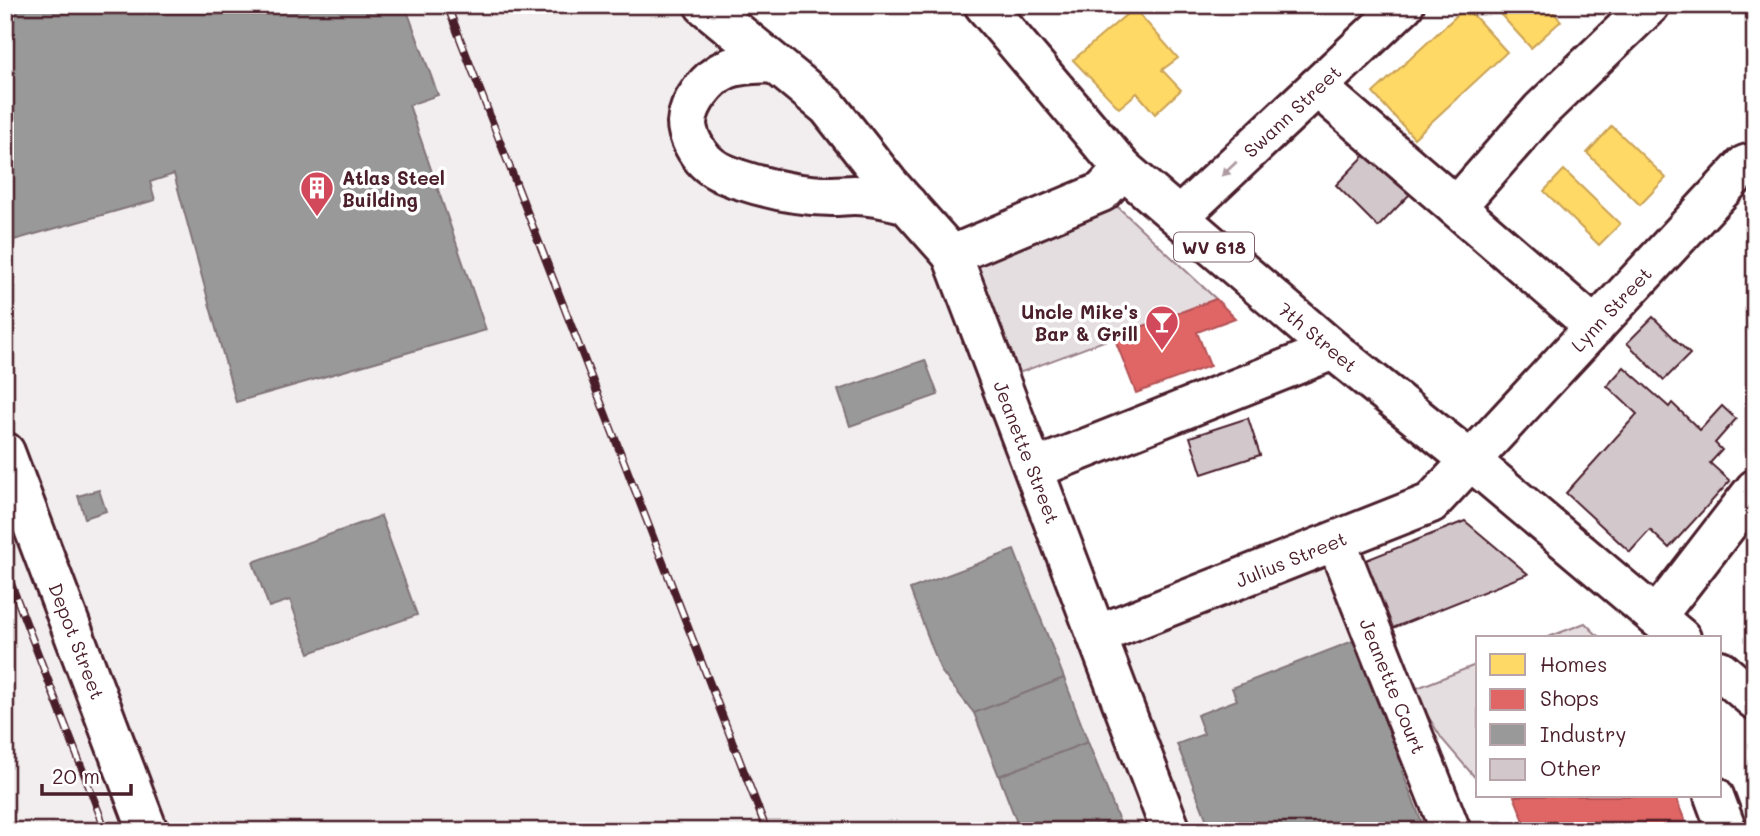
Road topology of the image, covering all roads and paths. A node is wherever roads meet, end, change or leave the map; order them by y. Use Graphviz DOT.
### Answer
graph roads {
  1 [pos="704,5"];
  2 [pos="984,5"];
  3 [pos="1404,5"];
  4 [pos="1650,5"];
  5 [pos="1366,18"];
  6 [pos="774,63"];
  7 [pos="1317,87"];
  8 [pos="1755,162"];
  9 [pos="1123,169"];
  10 [pos="907,204"];
  11 [pos="1456,207"];
  12 [pos="1180,216"];
  13 [pos="952,254"];
  14 [pos="1595,327"];
  15 [pos="1333,350"];
  16 [pos="5,452"];
  17 [pos="1471,461"];
  18 [pos="1034,469"];
  19 [pos="1755,489"];
  20 [pos="1336,541"];
  21 [pos="1669,628"];
  22 [pos="1097,635"];
  23 [pos="1722,672"];
  24 [pos="1755,700"];
  25 [pos="1715,798"];
  26 [pos="148,831"];
  27 [pos="1171,831"];
  28 [pos="1451,831"];
  29 [pos="1727,831"];
  1 -- 6 [label="street"];
  2 -- 9 [label="street, 7th Street / WV 618"];
  3 -- 5 [label="street, Swann Street"];
  4 -- 11 [label="street"];
  5 -- 7 [label="street, Swann Street"];
  6 -- 10 [label="street"];
  6 -- 10 [label="street"];
  7 -- 11 [label="street"];
  7 -- 12 [label="street, Swann Street, one-way"];
  8 -- 14 [label="street, Lynn Street"];
  9 -- 12 [label="street, 7th Street / WV 618"];
  9 -- 13 [label="street"];
  10 -- 13 [label="street"];
  11 -- 14 [label="street"];
  12 -- 15 [label="street, 7th Street / WV 618"];
  13 -- 18 [label="street, Jeanette Street"];
  14 -- 17 [label="street, Lynn Street"];
  15 -- 17 [label="street, 7th Street / WV 618"];
  15 -- 18 [label="street"];
  16 -- 26 [label="street, Depot Street"];
  17 -- 20 [label="street, Julius Street"];
  17 -- 21 [label="street, 7th Street / WV 618"];
  18 -- 22 [label="street, Jeanette Street"];
  19 -- 21 [label="street"];
  20 -- 22 [label="street, Julius Street"];
  20 -- 28 [label="street, Jeanette Court"];
  22 -- 27 [label="street, Jeanette Street"];
  23 -- 24 [label="street"];
  25 -- 29 [label="street"];
}
